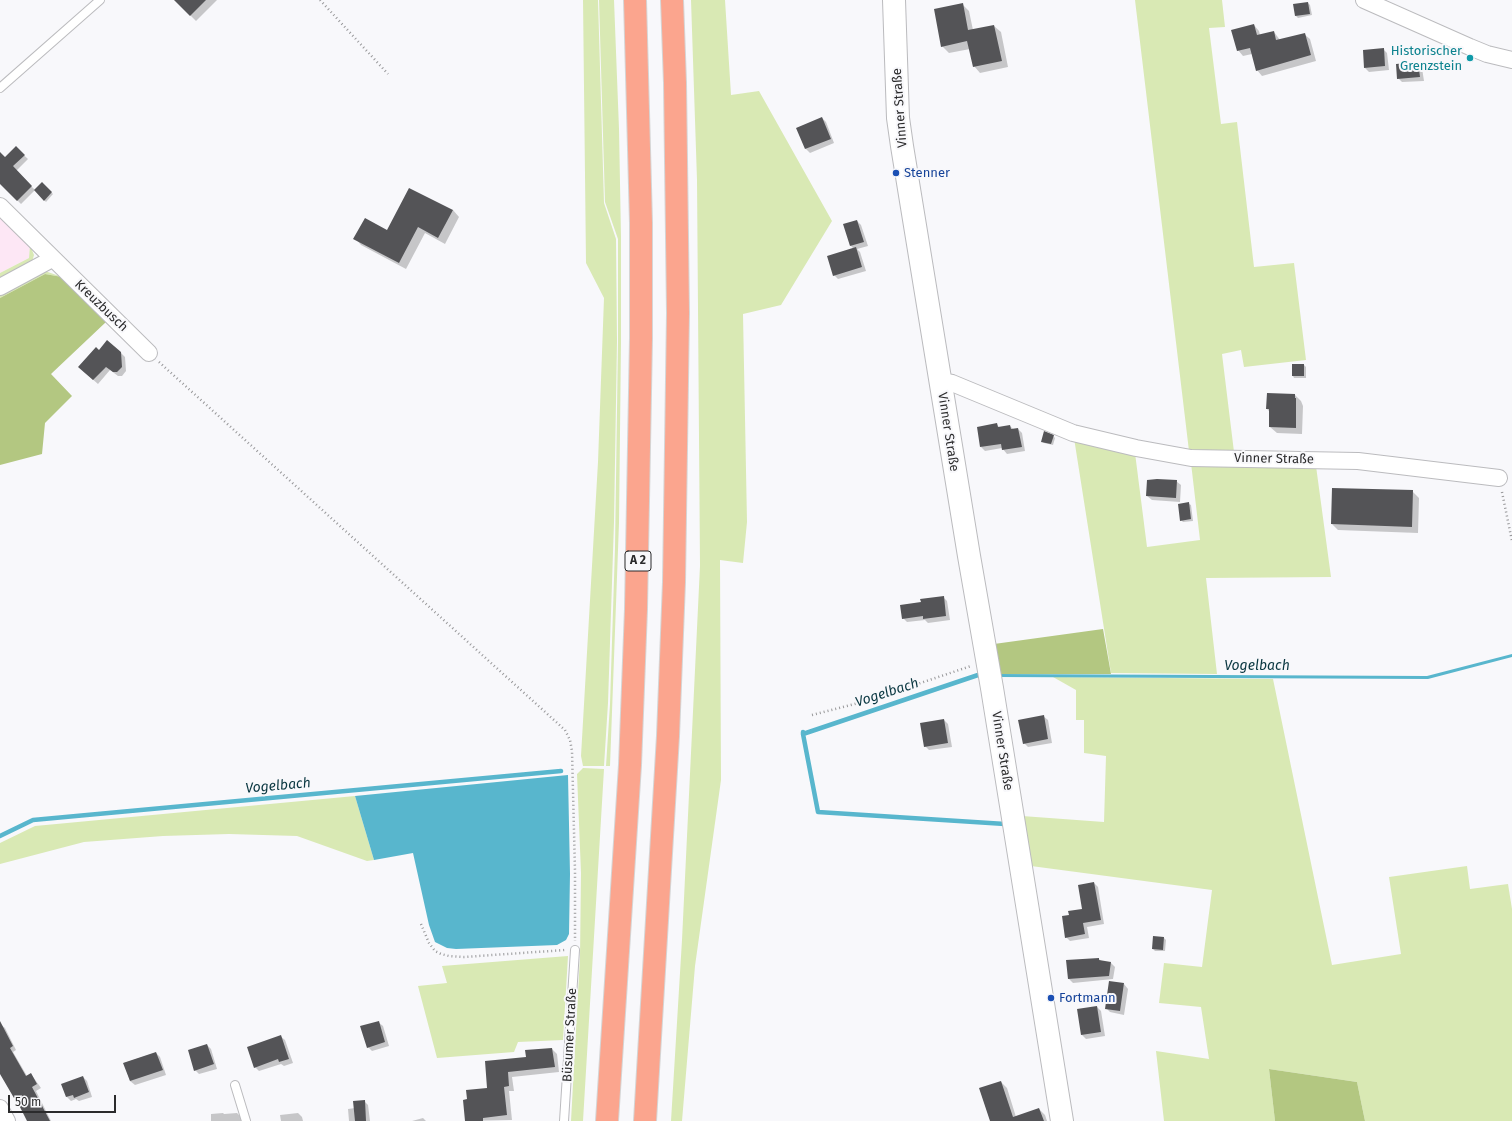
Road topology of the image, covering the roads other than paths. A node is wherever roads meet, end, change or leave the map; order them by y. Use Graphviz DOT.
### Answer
graph roads {
  1 [pos="100,0"];
  2 [pos="635,0"];
  3 [pos="672,0"];
  4 [pos="894,0"];
  5 [pos="1364,0"];
  6 [pos="1512,60"];
  7 [pos="0,88"];
  8 [pos="0,206"];
  9 [pos="52,259"];
  10 [pos="0,287"];
  11 [pos="149,354"];
  12 [pos="940,381"];
  13 [pos="1498,478"];
  14 [pos="575,950"];
  15 [pos="235,1085"];
  16 [pos="0,1108"];
  17 [pos="7,1121"];
  18 [pos="246,1121"];
  19 [pos="564,1121"];
  20 [pos="607,1121"];
  21 [pos="645,1121"];
  22 [pos="1062,1121"];
  1 -- 7 [label="lane"];
  2 -- 20 [label="highway, A 2"];
  3 -- 21 [label="highway"];
  4 -- 12 [label="street, Vinner Straße"];
  5 -- 6 [label="street"];
  8 -- 9 [label="street, Kreuzbusch"];
  9 -- 10 [label="street"];
  9 -- 11 [label="street, Kreuzbusch"];
  12 -- 13 [label="street, Vinner Straße"];
  12 -- 22 [label="street, Vinner Straße"];
  14 -- 19 [label="lane, Büsumer Straße"];
  15 -- 18 [label="lane"];
  16 -- 17 [label="street"];
}
